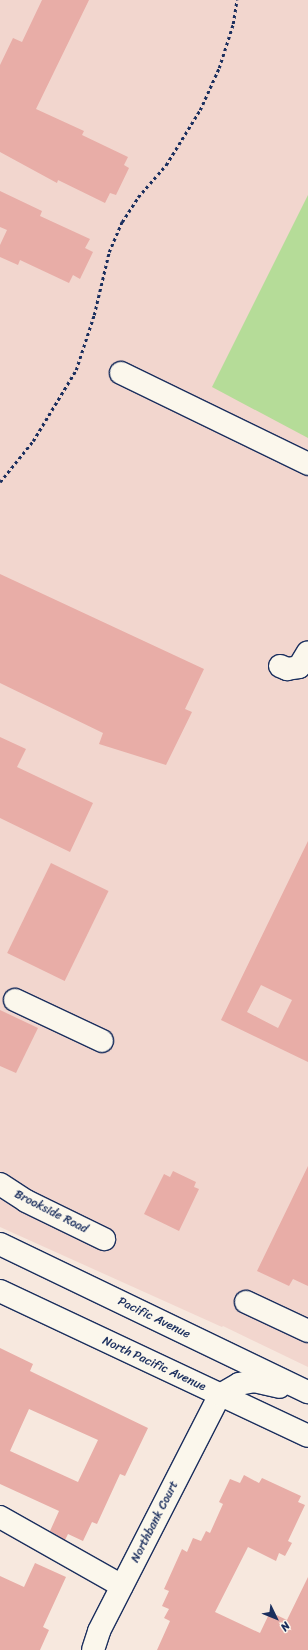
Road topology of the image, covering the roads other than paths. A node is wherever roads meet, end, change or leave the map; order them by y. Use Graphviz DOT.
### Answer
graph roads {
  1 [pos="122,372"];
  2 [pos="308,464"];
  3 [pos="308,652"];
  4 [pos="280,666"];
  5 [pos="15,1000"];
  6 [pos="102,1041"];
  7 [pos="0,1184"];
  8 [pos="104,1239"];
  9 [pos="0,1244"];
  10 [pos="0,1291"];
  11 [pos="246,1302"];
  12 [pos="308,1331"];
  13 [pos="308,1392"];
  14 [pos="220,1395"];
  15 [pos="308,1397"];
  16 [pos="308,1436"];
  17 [pos="0,1518"];
  18 [pos="122,1586"];
  19 [pos="93,1650"];
  1 -- 2 [label="main road"];
  3 -- 4 [label="main road"];
  5 -- 6 [label="main road"];
  7 -- 8 [label="main road, Brookside Road"];
  9 -- 13 [label="main road, Pacific Avenue"];
  10 -- 14 [label="main road, North Pacific Avenue"];
  11 -- 12 [label="main road"];
  14 -- 15 [label="main road"];
  14 -- 16 [label="main road, North Pacific Avenue"];
  14 -- 18 [label="main road, Northbank Court"];
  17 -- 18 [label="main road"];
  18 -- 19 [label="main road, Northbank Court"];
}
